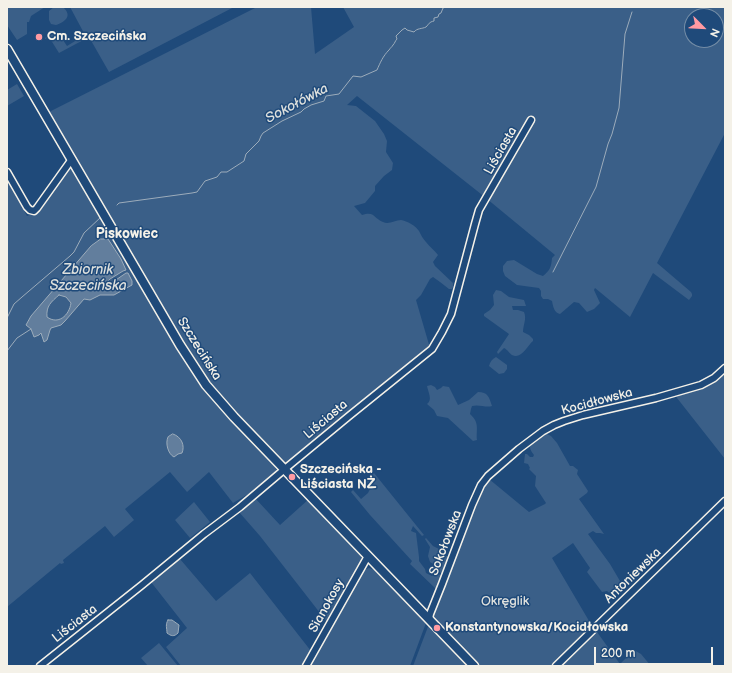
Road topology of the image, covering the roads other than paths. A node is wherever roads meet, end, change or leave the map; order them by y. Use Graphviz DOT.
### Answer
graph roads {
  1 [pos="7,49"];
  2 [pos="531,120"];
  3 [pos="72,159"];
  4 [pos="7,172"];
  5 [pos="724,370"];
  6 [pos="284,469"];
  7 [pos="488,476"];
  8 [pos="725,501"];
  9 [pos="368,556"];
  10 [pos="429,619"];
  11 [pos="40,666"];
  12 [pos="306,666"];
  13 [pos="474,666"];
  14 [pos="556,666"];
  1 -- 3 [label="main road, Szczecińska"];
  2 -- 6 [label="street, Liściasta"];
  3 -- 4 [label="street"];
  3 -- 6 [label="main road, Szczecińska"];
  5 -- 7 [label="street, Kocidłowska"];
  6 -- 9 [label="main road, Szczecińska"];
  6 -- 11 [label="street, Liściasta"];
  7 -- 10 [label="street, Sokołowska"];
  8 -- 14 [label="street, Antoniewska"];
  9 -- 10 [label="main road, Szczecińska"];
  9 -- 12 [label="street, Sianokosy"];
  10 -- 13 [label="main road, Szczecińska"];
}
